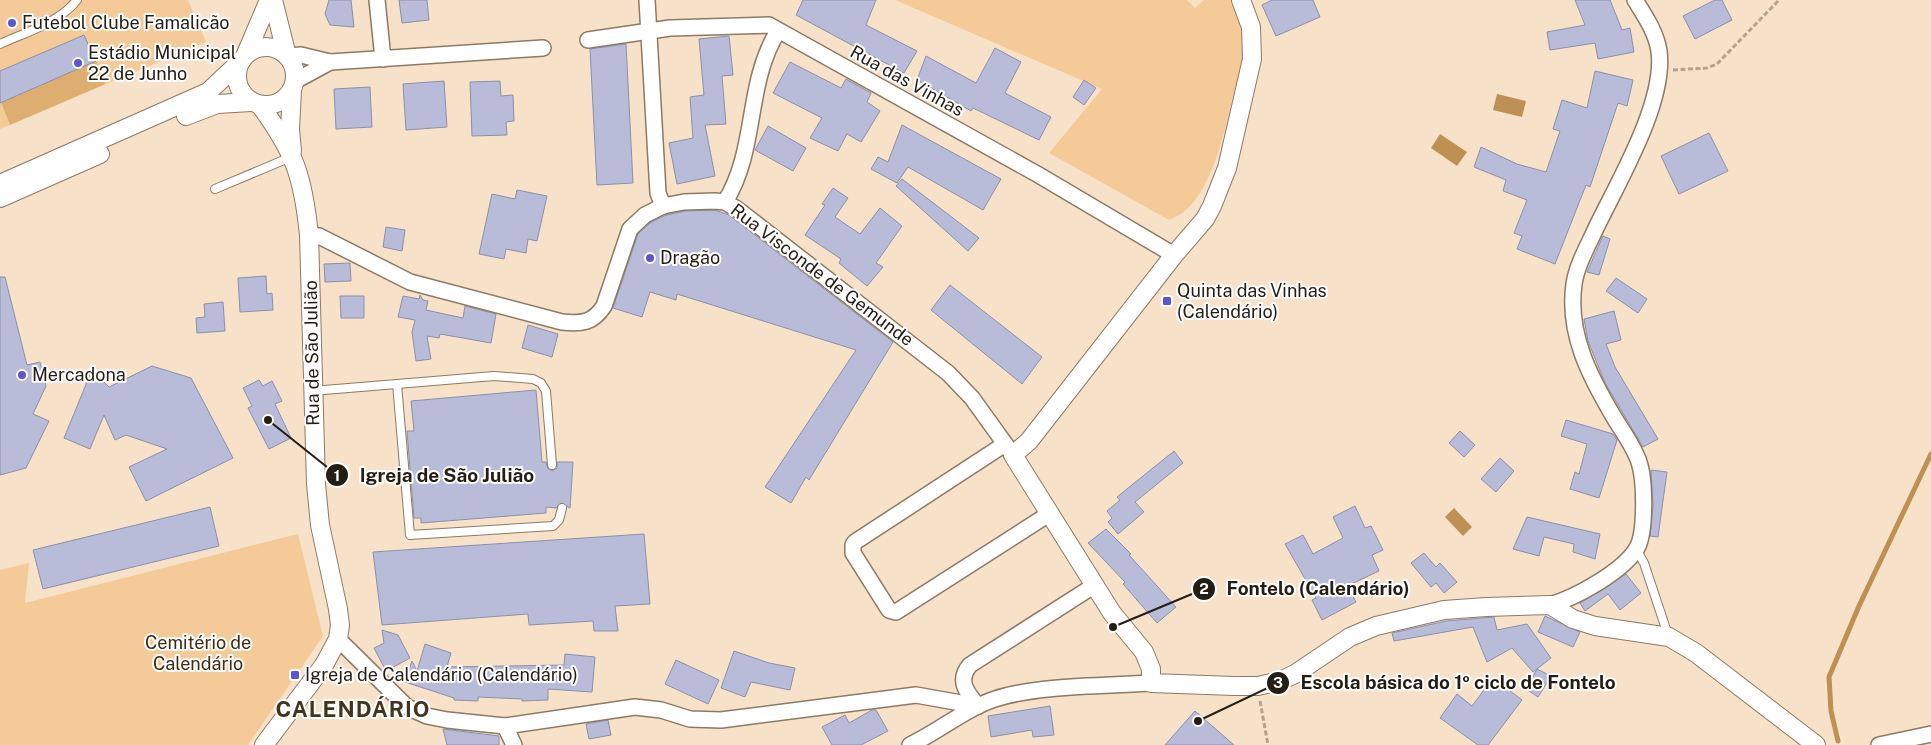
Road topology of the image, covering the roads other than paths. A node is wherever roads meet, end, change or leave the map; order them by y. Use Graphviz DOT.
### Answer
graph roads {
  1 [pos="77,0"];
  2 [pos="271,0"];
  3 [pos="377,0"];
  4 [pos="647,0"];
  5 [pos="1241,0"];
  6 [pos="1635,0"];
  7 [pos="778,31"];
  8 [pos="648,32"];
  9 [pos="588,40"];
  10 [pos="0,44"];
  11 [pos="543,48"];
  12 [pos="287,56"];
  13 [pos="243,58"];
  14 [pos="382,59"];
  15 [pos="330,62"];
  16 [pos="293,86"];
  17 [pos="255,103"];
  18 [pos="293,156"];
  19 [pos="0,184"];
  20 [pos="215,189"];
  21 [pos="0,198"];
  22 [pos="725,202"];
  23 [pos="663,206"];
  24 [pos="309,235"];
  25 [pos="1174,255"];
  26 [pos="398,384"];
  27 [pos="312,391"];
  28 [pos="1009,450"];
  29 [pos="552,465"];
  30 [pos="562,508"];
  31 [pos="1049,514"];
  32 [pos="1636,549"];
  33 [pos="1095,585"];
  34 [pos="1550,605"];
  35 [pos="1669,637"];
  36 [pos="338,639"];
  37 [pos="1152,683"];
  38 [pos="978,706"];
  39 [pos="505,726"];
  40 [pos="1931,734"];
  41 [pos="264,745"];
  42 [pos="514,745"];
  43 [pos="912,745"];
  44 [pos="1816,745"];
  45 [pos="1879,745"];
  1 -- 10 [label="lane"];
  2 -- 12 [label="street"];
  2 -- 13 [label="street"];
  3 -- 14 [label="street"];
  4 -- 8 [label="street"];
  5 -- 25 [label="street"];
  6 -- 32 [label="street"];
  7 -- 8 [label="street, Rua das Vinhas"];
  7 -- 22 [label="street"];
  7 -- 25 [label="street, Rua das Vinhas"];
  8 -- 9 [label="street, Rua das Vinhas"];
  8 -- 23 [label="street"];
  11 -- 14 [label="street"];
  12 -- 13 [label="street"];
  12 -- 15 [label="street"];
  12 -- 16 [label="street"];
  13 -- 17 [label="street"];
  13 -- 19 [label="street"];
  14 -- 15 [label="street"];
  15 -- 16 [label="street"];
  16 -- 17 [label="street"];
  16 -- 18 [label="street, Rua de São Julião"];
  17 -- 18 [label="street, Rua de São Julião"];
  17 -- 21 [label="street"];
  18 -- 20 [label="lane"];
  18 -- 24 [label="street, Rua de São Julião"];
  22 -- 23 [label="street, Rua Visconde de Gemunde"];
  22 -- 28 [label="street, Rua Visconde de Gemunde"];
  23 -- 24 [label="street, Rua Visconde de Gemunde"];
  24 -- 27 [label="street, Rua de São Julião"];
  25 -- 28 [label="street"];
  26 -- 27 [label="lane"];
  26 -- 29 [label="lane"];
  26 -- 30 [label="lane"];
  27 -- 36 [label="street, Rua de São Julião"];
  28 -- 31 [label="street, Rua Visconde de Gemunde"];
  28 -- 31 [label="street"];
  31 -- 33 [label="street, Rua Visconde de Gemunde"];
  32 -- 34 [label="street"];
  32 -- 35 [label="lane"];
  33 -- 37 [label="street, Rua Visconde de Gemunde"];
  33 -- 38 [label="street"];
  34 -- 35 [label="street"];
  34 -- 37 [label="street"];
  35 -- 44 [label="street"];
  36 -- 39 [label="street"];
  36 -- 41 [label="street"];
  37 -- 38 [label="street"];
  38 -- 39 [label="street"];
  38 -- 43 [label="street"];
  39 -- 42 [label="street"];
  40 -- 45 [label="street"];
}
